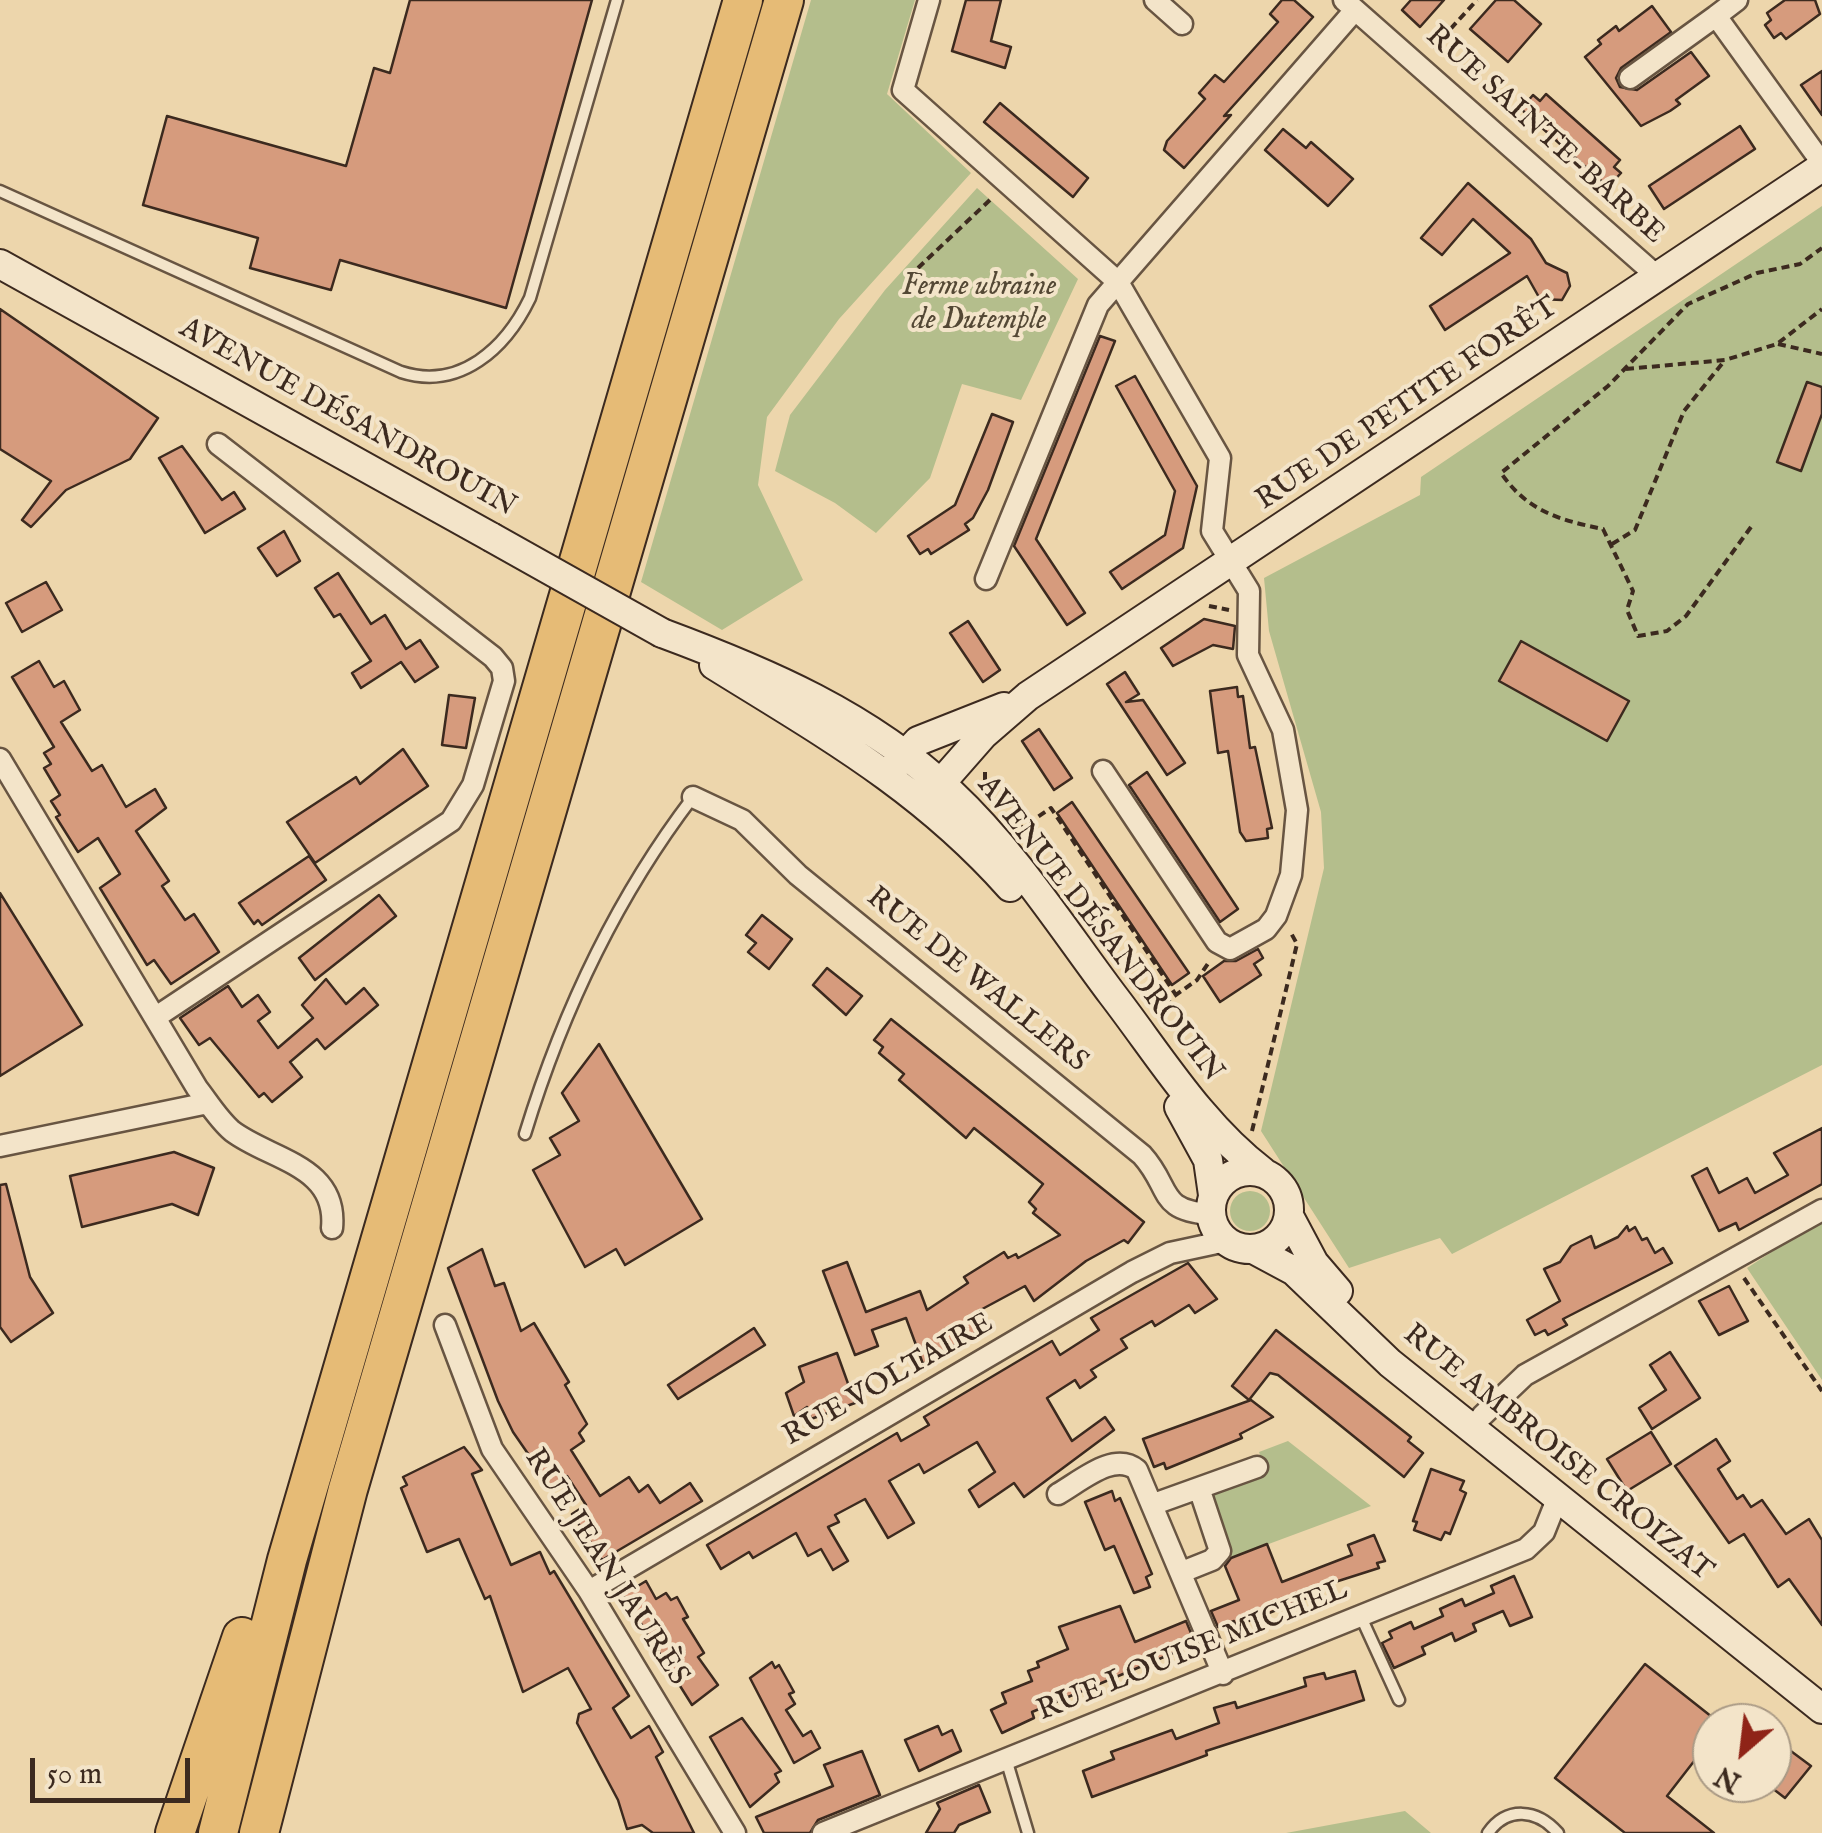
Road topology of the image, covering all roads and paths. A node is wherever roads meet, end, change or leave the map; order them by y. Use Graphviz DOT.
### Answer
graph roads {
  1 [pos="616,0"];
  2 [pos="743,0"];
  3 [pos="784,0"];
  4 [pos="929,0"];
  5 [pos="1156,0"];
  6 [pos="1476,0"];
  7 [pos="1737,0"];
  8 [pos="1351,3"];
  9 [pos="1716,16"];
  10 [pos="1182,24"];
  11 [pos="1418,64"];
  12 [pos="1630,78"];
  13 [pos="1822,165"];
  14 [pos="1007,183"];
  15 [pos="0,191"];
  16 [pos="1822,248"];
  17 [pos="0,264"];
  18 [pos="918,268"];
  19 [pos="1658,277"];
  20 [pos="1118,282"];
  21 [pos="1822,310"];
  22 [pos="1777,344"];
  23 [pos="1822,354"];
  24 [pos="1724,360"];
  25 [pos="1626,369"];
  26 [pos="218,444"];
  27 [pos="1751,527"];
  28 [pos="1611,545"];
  29 [pos="1230,562"];
  30 [pos="986,579"];
  31 [pos="1028,696"];
  32 [pos="0,759"];
  33 [pos="897,765"];
  34 [pos="1103,771"];
  35 [pos="929,790"];
  36 [pos="693,797"];
  37 [pos="1009,836"];
  38 [pos="1115,903"];
  39 [pos="1278,911"];
  40 [pos="1088,920"];
  41 [pos="1220,945"];
  42 [pos="1176,994"];
  43 [pos="156,1017"];
  44 [pos="1146,1017"];
  45 [pos="208,1104"];
  46 [pos="525,1134"];
  47 [pos="0,1146"];
  48 [pos="1248,1147"];
  49 [pos="1263,1172"];
  50 [pos="1212,1205"];
  51 [pos="1822,1210"];
  52 [pos="1290,1216"];
  53 [pos="332,1228"];
  54 [pos="1240,1245"];
  55 [pos="1732,1261"];
  56 [pos="445,1326"];
  57 [pos="1822,1391"];
  58 [pos="1482,1416"];
  59 [pos="328,1421"];
  60 [pos="1256,1467"];
  61 [pos="1199,1488"];
  62 [pos="1058,1494"];
  63 [pos="1558,1498"];
  64 [pos="1154,1504"];
  65 [pos="1182,1572"];
  66 [pos="589,1591"];
  67 [pos="1361,1618"];
  68 [pos="1223,1674"];
  69 [pos="1822,1687"];
  70 [pos="1398,1700"];
  71 [pos="1822,1709"];
  72 [pos="1006,1758"];
  73 [pos="175,1833"];
  74 [pos="218,1833"];
  75 [pos="259,1833"];
  76 [pos="736,1833"];
  77 [pos="823,1833"];
  78 [pos="1028,1833"];
  79 [pos="1488,1833"];
  80 [pos="1558,1833"];
  1 -- 15 [label="lane"];
  2 -- 59 [label="highway"];
  3 -- 75 [label="highway"];
  4 -- 14 [label="street"];
  5 -- 10 [label="street"];
  6 -- 11 [label="path"];
  7 -- 9 [label="street"];
  8 -- 11 [label="street, RUE SAINTE-BARBE"];
  8 -- 20 [label="street"];
  9 -- 12 [label="street"];
  9 -- 13 [label="street"];
  11 -- 19 [label="street, RUE SAINTE-BARBE"];
  13 -- 19 [label="main road, RUE DE PETITE FORÊT"];
  14 -- 18 [label="path"];
  14 -- 20 [label="street"];
  16 -- 25 [label="path"];
  17 -- 33 [label="main road, AVENUE DÉSANDROUIN, bridge"];
  19 -- 29 [label="main road, RUE DE PETITE FORÊT"];
  20 -- 29 [label="street"];
  20 -- 30 [label="street"];
  21 -- 22 [label="path"];
  22 -- 23 [label="path"];
  22 -- 24 [label="path"];
  24 -- 25 [label="path"];
  24 -- 28 [label="path"];
  25 -- 28 [label="path"];
  26 -- 43 [label="street"];
  27 -- 28 [label="path"];
  29 -- 31 [label="main road, RUE DE PETITE FORÊT"];
  29 -- 39 [label="street"];
  31 -- 33 [label="main road, RUE DE PETITE FORÊT"];
  31 -- 35 [label="main road, RUE DE PETITE FORÊT"];
  32 -- 43 [label="street"];
  33 -- 35 [label="main road, AVENUE DÉSANDROUIN"];
  34 -- 41 [label="street"];
  35 -- 49 [label="main road, AVENUE DÉSANDROUIN"];
  35 -- 50 [label="main road, AVENUE DÉSANDROUIN"];
  36 -- 46 [label="lane"];
  36 -- 50 [label="street, RUE DE WALLERS"];
  37 -- 38 [label="path"];
  38 -- 40 [label="path"];
  38 -- 42 [label="path"];
  39 -- 41 [label="street"];
  39 -- 48 [label="path"];
  41 -- 42 [label="path"];
  42 -- 44 [label="path"];
  43 -- 45 [label="street"];
  45 -- 47 [label="street"];
  45 -- 53 [label="street"];
  49 -- 50 [label="main road"];
  49 -- 52 [label="main road"];
  50 -- 54 [label="main road"];
  51 -- 55 [label="street"];
  52 -- 54 [label="main road"];
  52 -- 58 [label="main road, RUE AMBROISE CROIZAT"];
  54 -- 63 [label="main road, RUE AMBROISE CROIZAT"];
  54 -- 66 [label="street, RUE VOLTAIRE"];
  55 -- 57 [label="path"];
  55 -- 58 [label="street"];
  56 -- 66 [label="street, RUE JEAN JAURÈS"];
  58 -- 69 [label="main road, RUE AMBROISE CROIZAT"];
  59 -- 73 [label="highway"];
  59 -- 74 [label="highway"];
  60 -- 61 [label="street"];
  61 -- 64 [label="street"];
  61 -- 65 [label="street"];
  62 -- 64 [label="street"];
  63 -- 67 [label="street, RUE LOUISE MICHEL"];
  63 -- 71 [label="main road, RUE AMBROISE CROIZAT"];
  64 -- 65 [label="street"];
  65 -- 68 [label="street"];
  66 -- 76 [label="street, RUE JEAN JAURÈS"];
  67 -- 68 [label="street, RUE LOUISE MICHEL"];
  67 -- 70 [label="lane"];
  68 -- 72 [label="street, RUE LOUISE MICHEL"];
  72 -- 77 [label="street, RUE LOUISE MICHEL"];
  72 -- 78 [label="lane"];
  79 -- 80 [label="lane"];
}
